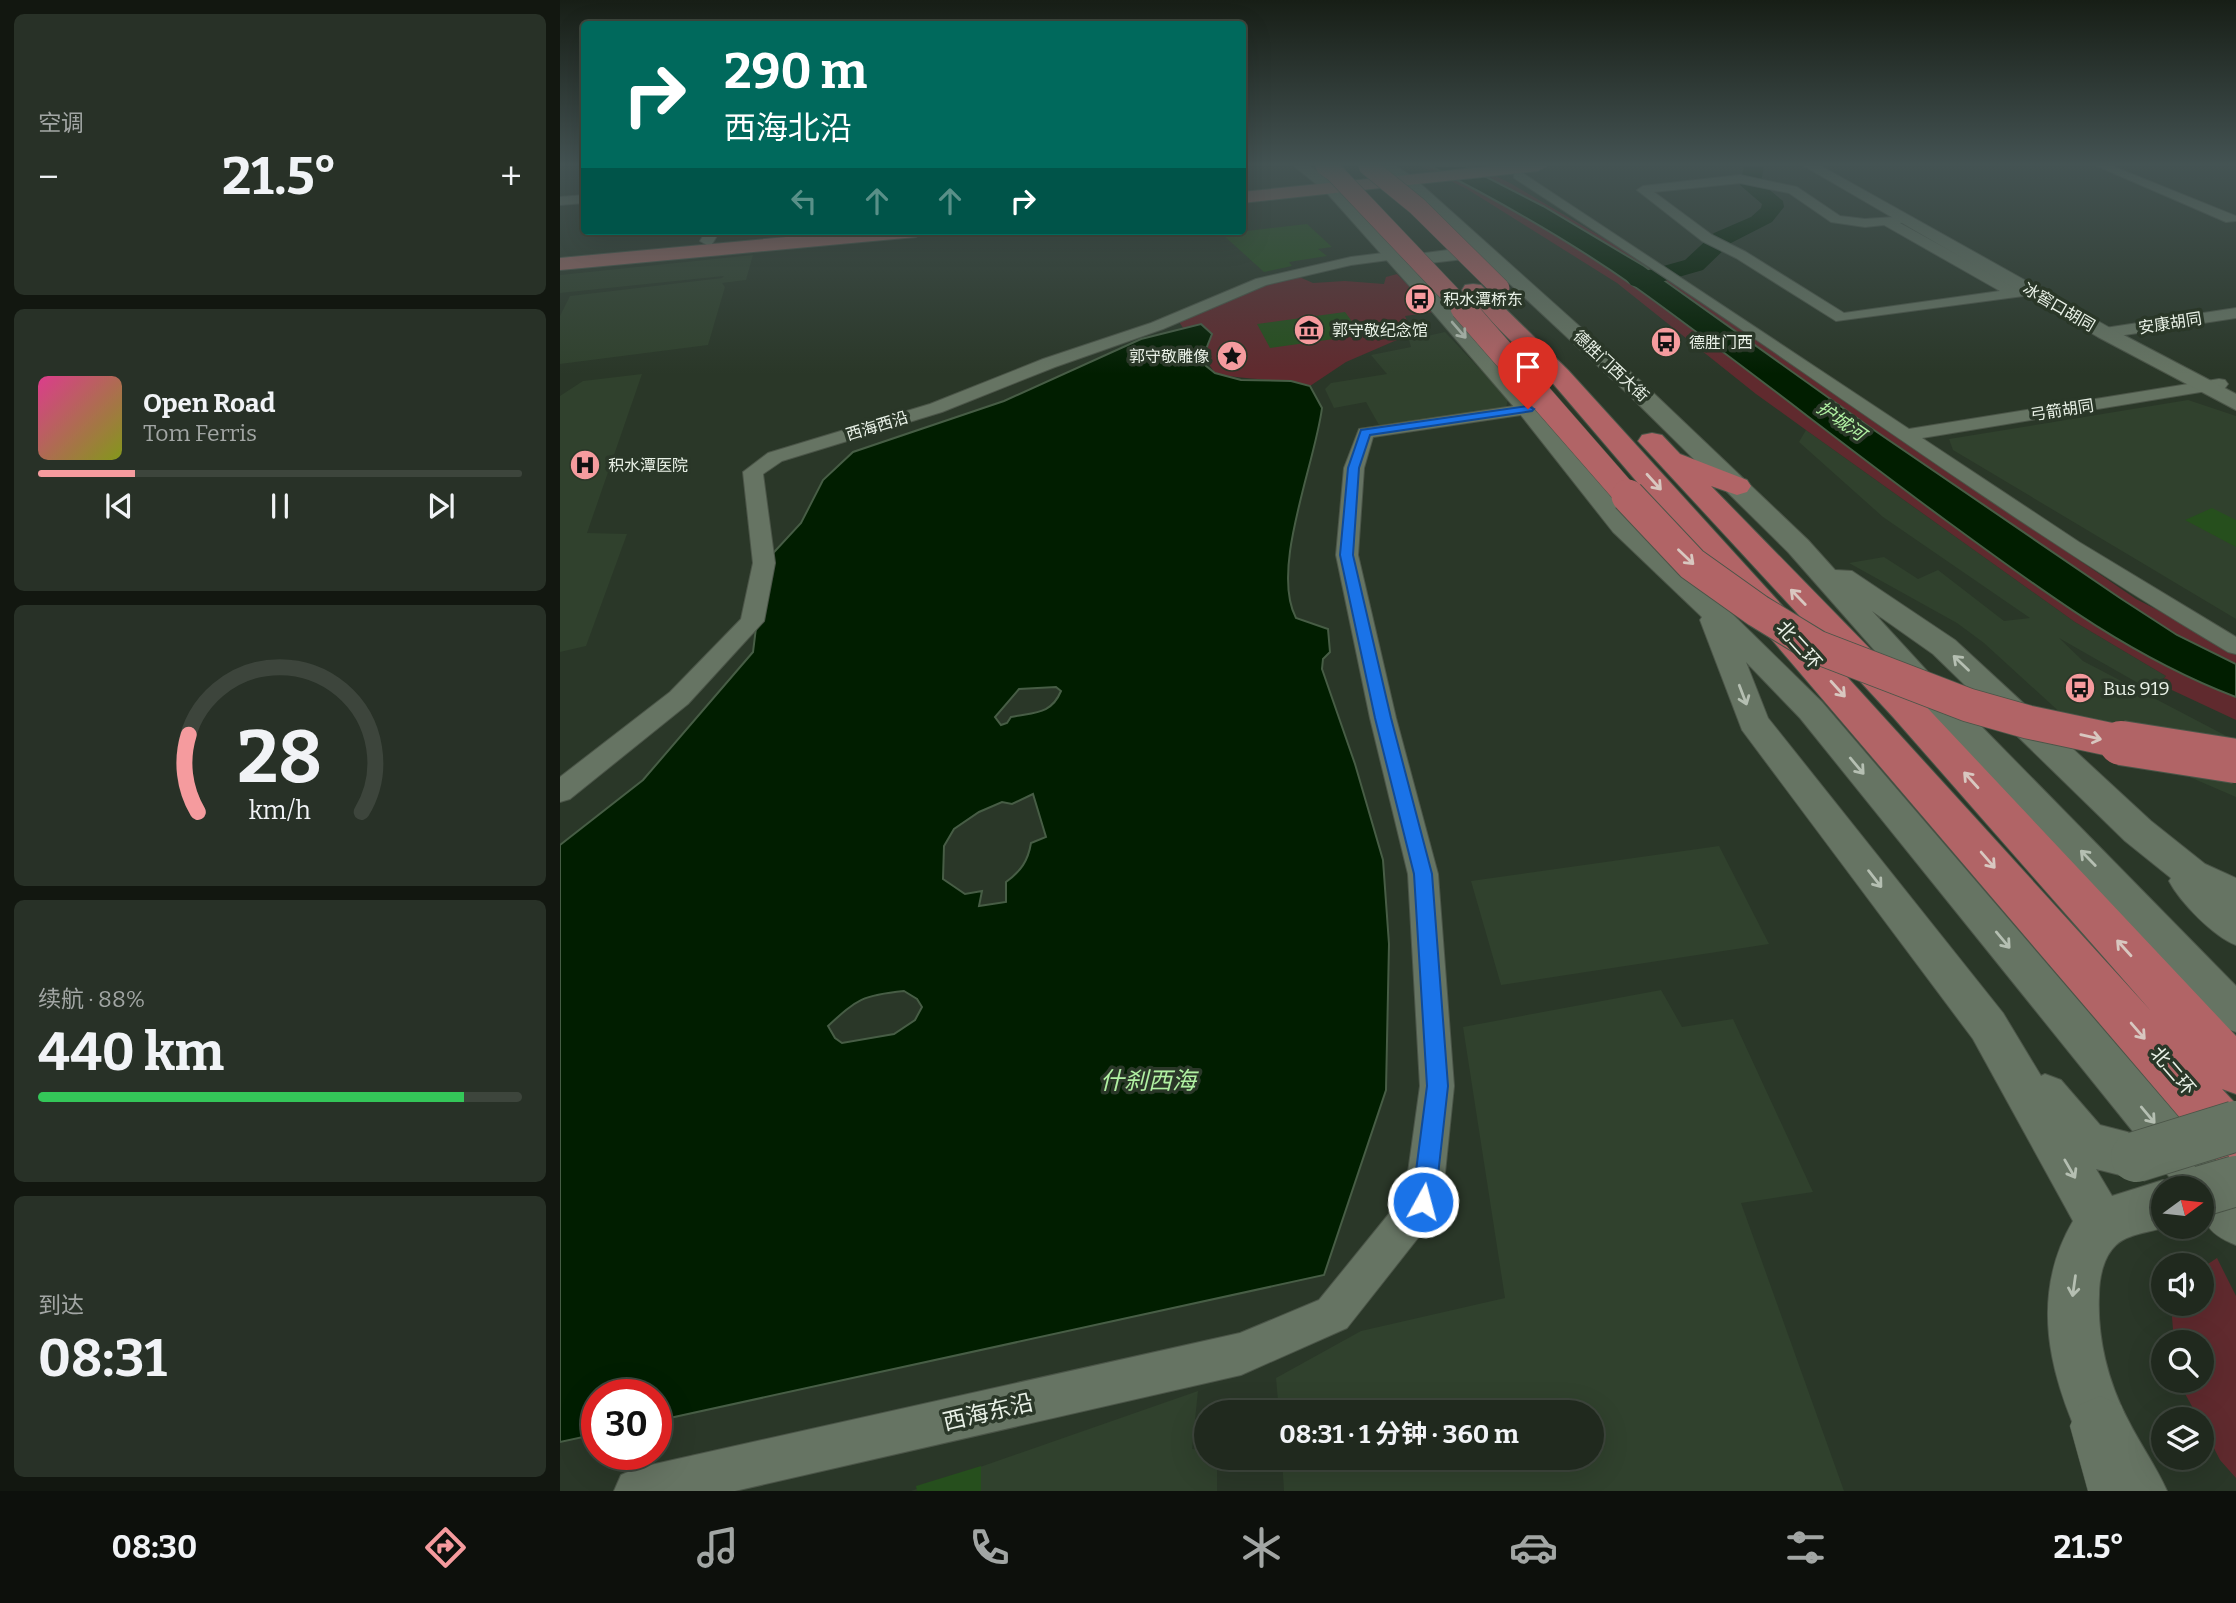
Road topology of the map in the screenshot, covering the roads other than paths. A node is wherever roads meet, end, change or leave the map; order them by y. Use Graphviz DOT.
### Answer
graph roads {
  1 [pos="710,236"];
  2 [pos="867,236"];
  3 [pos="1374,236"];
  4 [pos="1394,236"];
  5 [pos="1403,236"];
  6 [pos="1425,236"];
  7 [pos="1439,236"];
  8 [pos="1471,236"];
  9 [pos="1611,236"];
  10 [pos="1704,236"];
  11 [pos="1923,236"];
  12 [pos="1948,236"];
  13 [pos="1707,238"];
  14 [pos="1486,251"];
  15 [pos="560,255"];
  16 [pos="1425,258"];
  17 [pos="1651,262"];
  18 [pos="560,264"];
  19 [pos="1398,264"];
  20 [pos="1473,282"];
  21 [pos="1684,282"];
  22 [pos="2023,292"];
  23 [pos="2236,313"];
  24 [pos="2112,332"];
  25 [pos="2219,388"];
  26 [pos="2236,403"];
  27 [pos="1528,409"];
  28 [pos="1906,435"];
  29 [pos="1617,440"];
  30 [pos="1669,459"];
  31 [pos="1621,479"];
  32 [pos="1737,486"];
  33 [pos="1798,546"];
  34 [pos="1652,557"];
  35 [pos="1710,608"];
  36 [pos="2236,647"];
  37 [pos="2236,761"];
  38 [pos="560,792"];
  39 [pos="2138,831"];
  40 [pos="2236,895"];
  41 [pos="2236,929"];
  42 [pos="2236,1014"];
  43 [pos="1988,1026"];
  44 [pos="2236,1071"];
  45 [pos="2236,1126"];
  46 [pos="2236,1143"];
  47 [pos="2236,1181"];
  48 [pos="2214,1187"];
  49 [pos="2151,1208"];
  50 [pos="2236,1221"];
  51 [pos="2102,1225"];
  52 [pos="2100,1426"];
  53 [pos="637,1491"];
  54 [pos="2120,1491"];
  55 [pos="2138,1491"];
  1 -- 15 [label="main road"];
  2 -- 18 [label="main road"];
  3 -- 19 [label="street"];
  4 -- 37 [label="highway, one-way, bridge"];
  5 -- 16 [label="street"];
  6 -- 20 [label="highway, 北二环"];
  7 -- 20 [label="highway, 北二环, bridge"];
  8 -- 14 [label="street, 德胜门西大街"];
  9 -- 17 [label="street"];
  10 -- 13 [label="street"];
  11 -- 22 [label="street, 冰窖口胡同"];
  12 -- 24 [label="street, 冰窖口胡同"];
  13 -- 22 [label="street"];
  14 -- 16 [label="street"];
  14 -- 32 [label="street, 德胜门西大街"];
  16 -- 19 [label="street"];
  16 -- 31 [label="street"];
  17 -- 21 [label="street"];
  19 -- 27 [label="street, one-way"];
  19 -- 38 [label="street, 西海西沿"];
  20 -- 29 [label="highway, 北二环"];
  20 -- 30 [label="highway, 北二环"];
  21 -- 28 [label="street"];
  22 -- 24 [label="street, 冰窖口胡同"];
  23 -- 24 [label="street, 安康胡同"];
  24 -- 25 [label="street, 冰窖口胡同"];
  25 -- 26 [label="street, 冰窖口胡同"];
  25 -- 28 [label="street, 弓箭胡同"];
  27 -- 34 [label="street"];
  27 -- 53 [label="street, 西海东沿"];
  28 -- 36 [label="street"];
  29 -- 31 [label="highway"];
  29 -- 46 [label="highway, 北二环, one-way"];
  30 -- 32 [label="highway"];
  44 -- 30 [label="highway, 北二环, one-way"];
  31 -- 34 [label="street"];
  32 -- 33 [label="street, 德胜门西大街"];
  39 -- 33 [label="street, one-way"];
  42 -- 33 [label="street, one-way"];
  34 -- 35 [label="street"];
  35 -- 43 [label="street, one-way"];
  35 -- 50 [label="street, one-way"];
  39 -- 40 [label="street"];
  39 -- 41 [label="street"];
  43 -- 45 [label="street, bridge"];
  43 -- 51 [label="street, one-way"];
  47 -- 48 [label="street, bridge"];
  49 -- 51 [label="street"];
  51 -- 52 [label="street, one-way"];
  52 -- 54 [label="main road"];
  52 -- 55 [label="street"];
}
